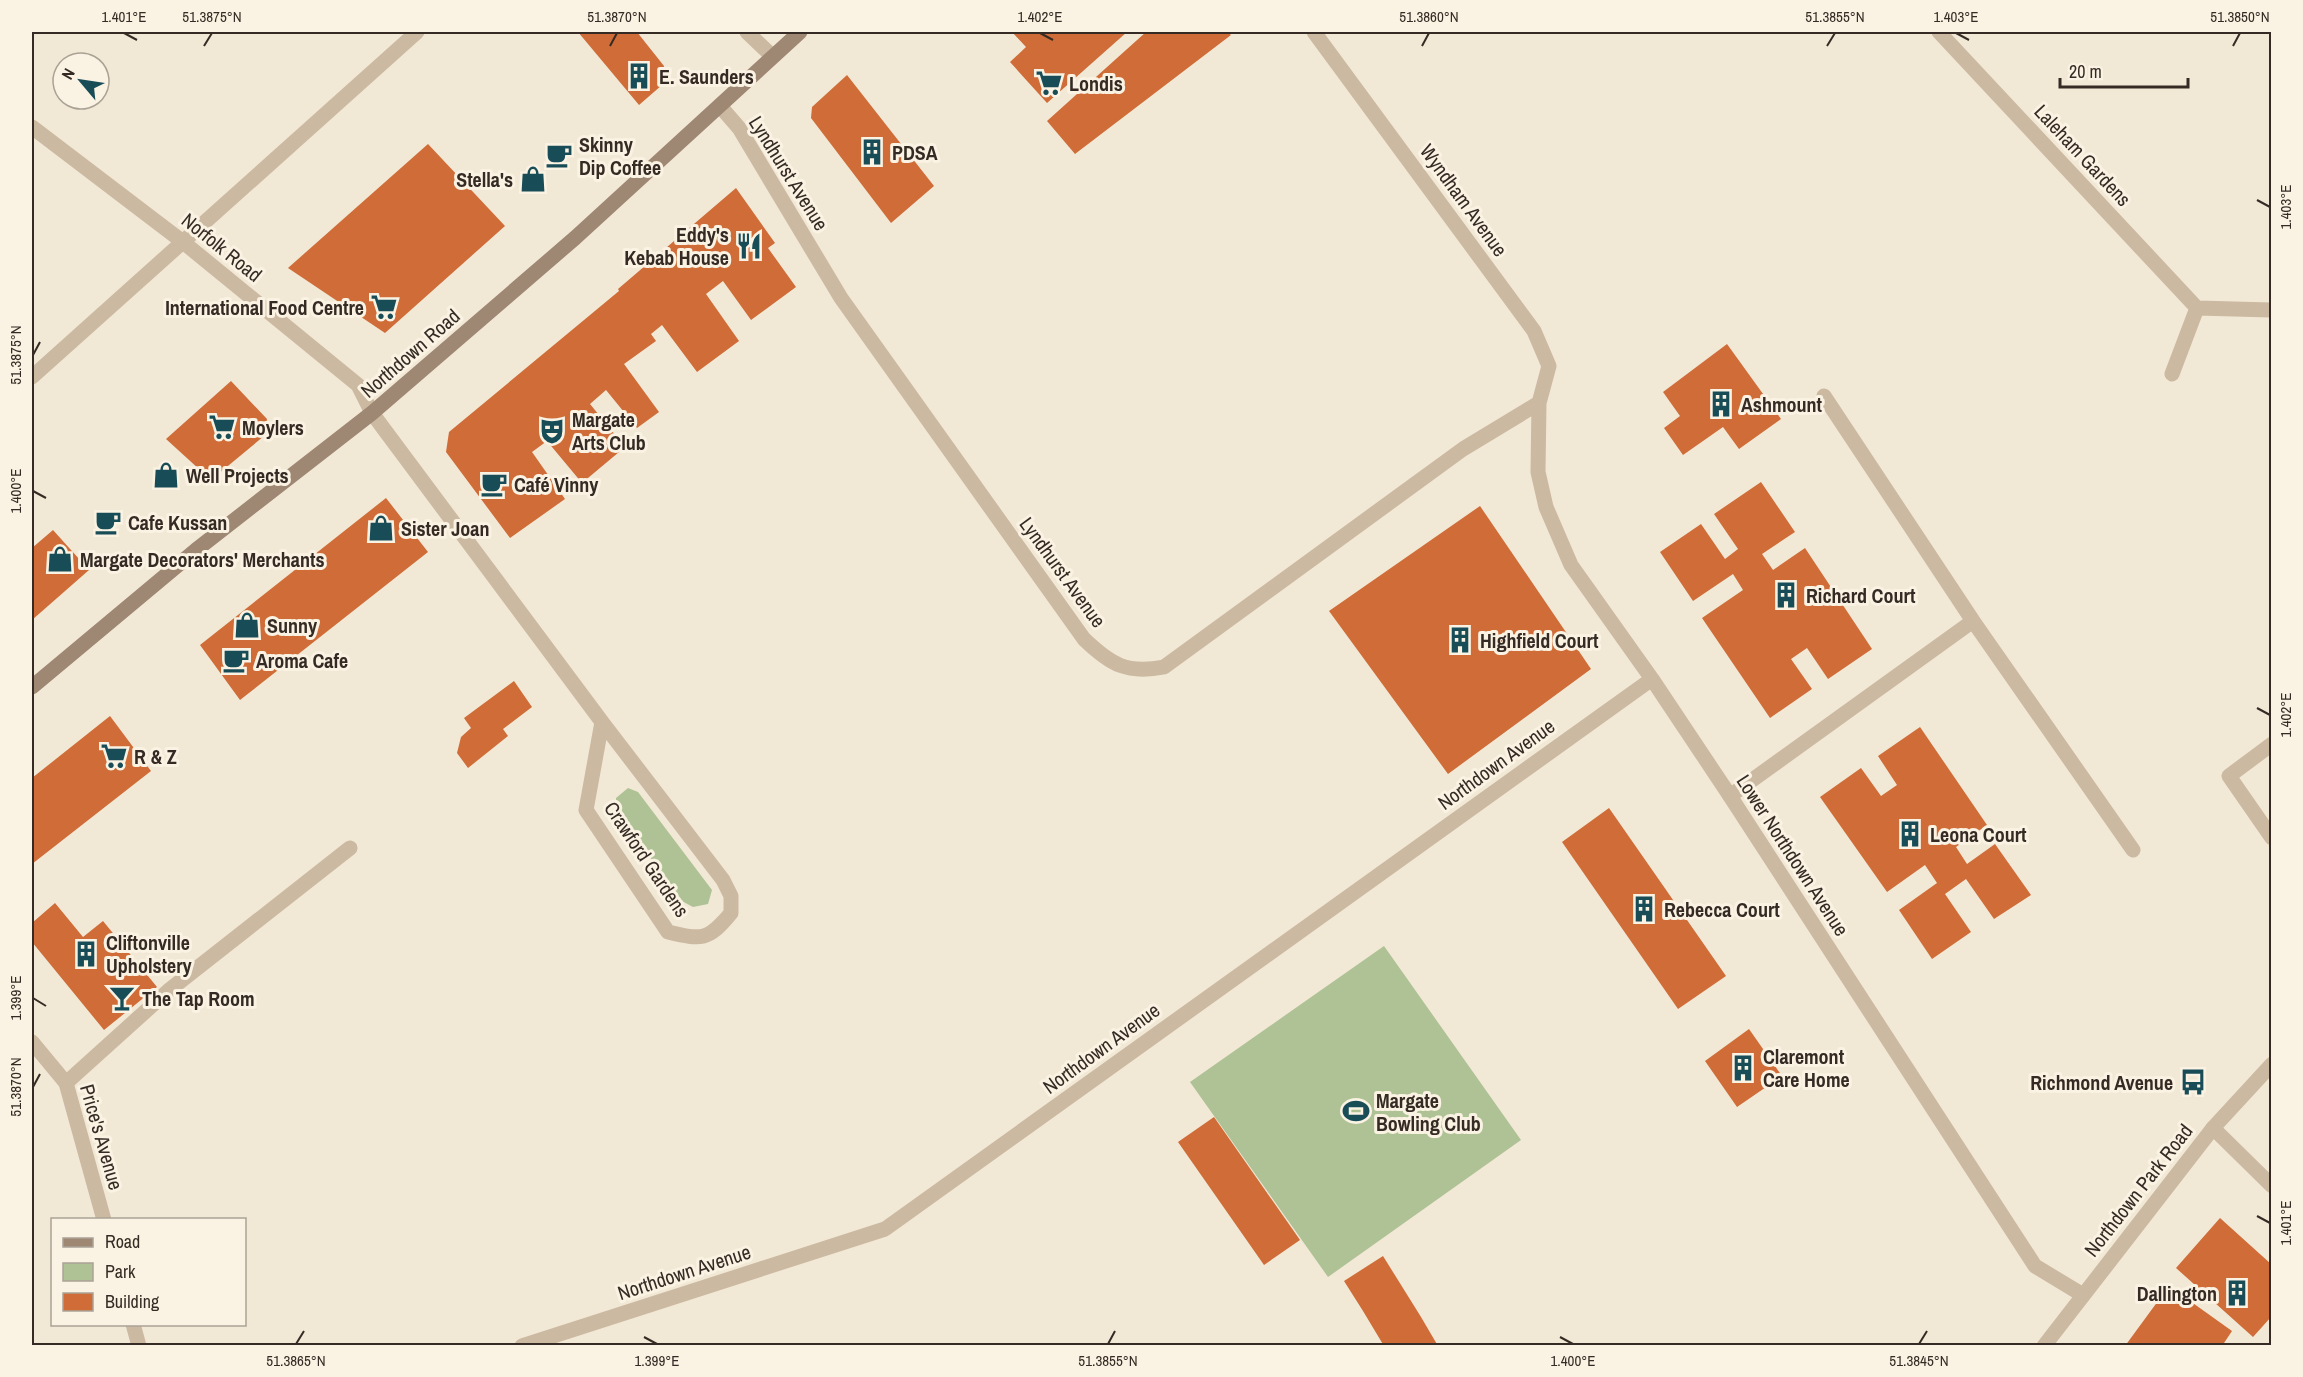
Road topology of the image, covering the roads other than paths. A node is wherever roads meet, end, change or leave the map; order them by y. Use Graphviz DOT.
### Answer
graph roads {
  1 [pos="417,32"];
  2 [pos="747,32"];
  3 [pos="800,32"];
  4 [pos="1314,32"];
  5 [pos="1939,32"];
  6 [pos="772,56"];
  7 [pos="720,106"];
  8 [pos="32,127"];
  9 [pos="183,242"];
  10 [pos="2197,308"];
  11 [pos="2271,310"];
  12 [pos="2172,374"];
  13 [pos="32,377"];
  14 [pos="1824,396"];
  15 [pos="1539,403"];
  16 [pos="372,413"];
  17 [pos="1973,621"];
  18 [pos="1652,679"];
  19 [pos="32,687"];
  20 [pos="602,722"];
  21 [pos="2271,744"];
  22 [pos="1730,796"];
  23 [pos="2271,838"];
  24 [pos="350,848"];
  25 [pos="2133,850"];
  26 [pos="32,1042"];
  27 [pos="2271,1064"];
  28 [pos="66,1083"];
  29 [pos="2212,1128"];
  30 [pos="2271,1186"];
  31 [pos="103,1218"];
  32 [pos="2083,1295"];
  33 [pos="134,1326"];
  34 [pos="139,1346"];
  35 [pos="522,1346"];
  36 [pos="2044,1346"];
  1 -- 9 [label="street"];
  2 -- 6 [label="street"];
  3 -- 6 [label="main road, Northdown Road"];
  4 -- 15 [label="street, Wyndham Avenue"];
  5 -- 10 [label="street, Laleham Gardens"];
  6 -- 7 [label="main road, Northdown Road"];
  7 -- 15 [label="street, Lyndhurst Avenue"];
  7 -- 16 [label="main road, Northdown Road"];
  8 -- 9 [label="street, Norfolk Road"];
  9 -- 13 [label="street"];
  9 -- 16 [label="street, Norfolk Road"];
  10 -- 11 [label="street"];
  10 -- 12 [label="street"];
  14 -- 17 [label="street"];
  15 -- 18 [label="street, Lower Northdown Avenue"];
  16 -- 19 [label="main road, Northdown Road"];
  16 -- 20 [label="street, Crawford Gardens"];
  17 -- 22 [label="street"];
  17 -- 25 [label="street"];
  18 -- 22 [label="street, Lower Northdown Avenue"];
  18 -- 35 [label="street, Northdown Avenue"];
  20 -- 20 [label="street, Crawford Gardens"];
  21 -- 23 [label="street"];
  22 -- 32 [label="street, Lower Northdown Avenue"];
  24 -- 28 [label="street"];
  26 -- 28 [label="street, Price's Avenue"];
  27 -- 29 [label="street, Northdown Park Road"];
  28 -- 31 [label="street, Price's Avenue"];
  29 -- 30 [label="street"];
  29 -- 32 [label="street, Northdown Park Road"];
  32 -- 36 [label="street, Northdown Park Road"];
  33 -- 34 [label="street"];
}
